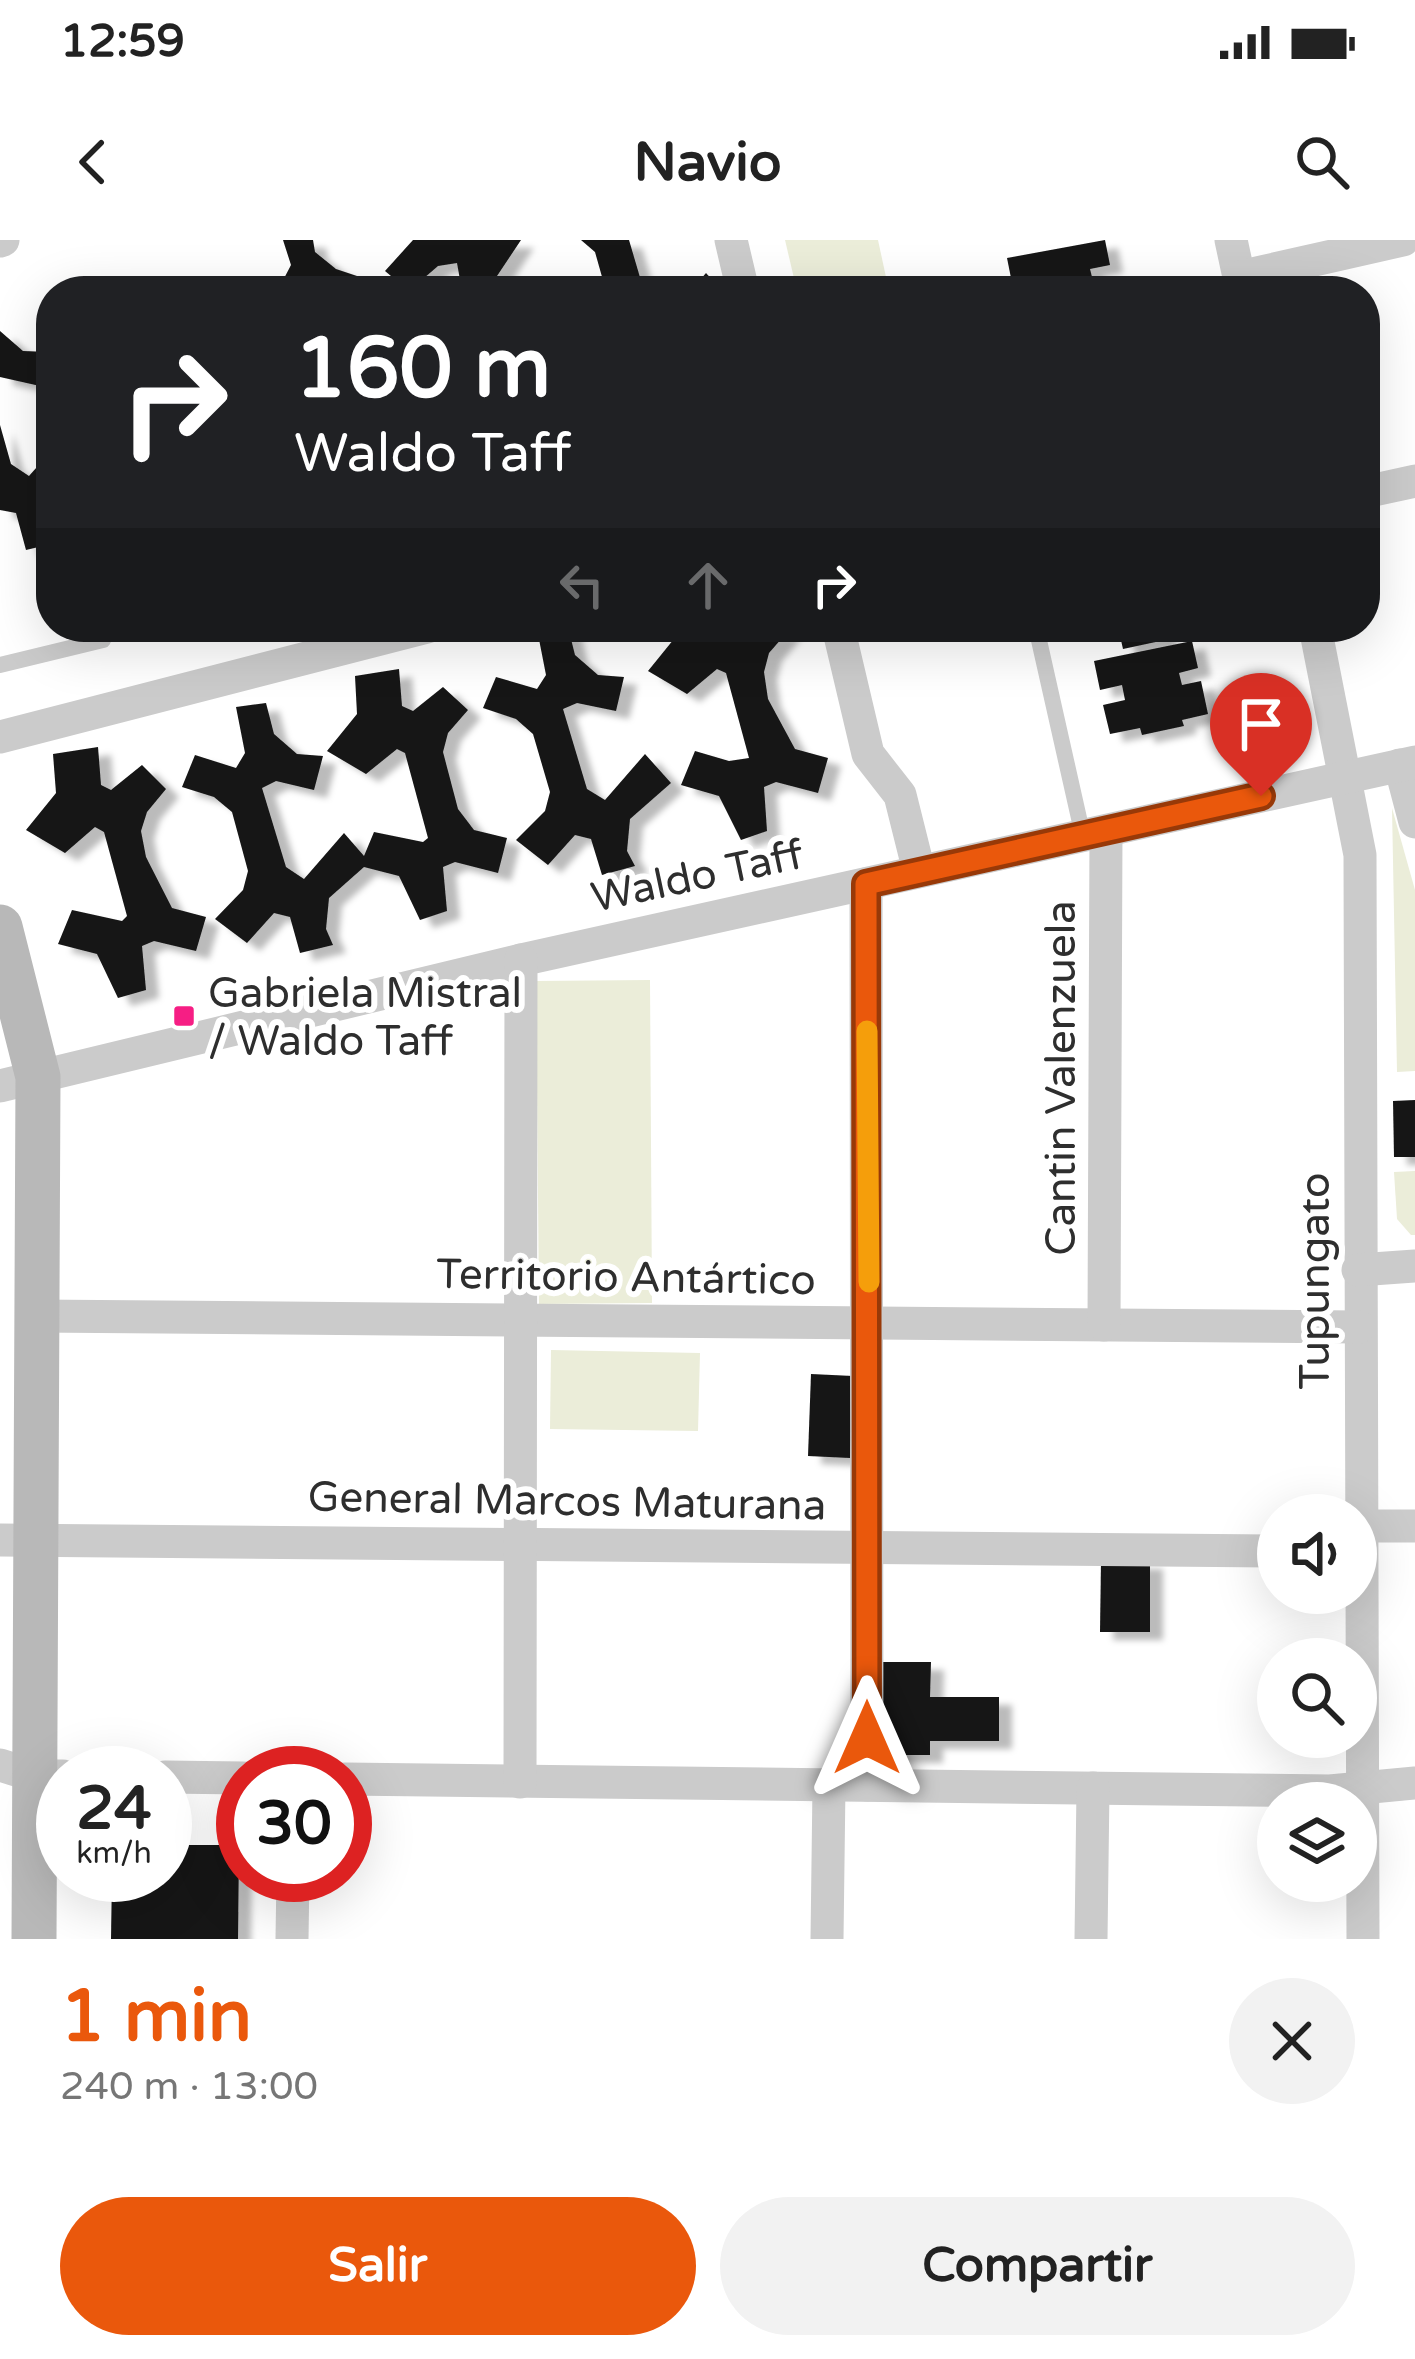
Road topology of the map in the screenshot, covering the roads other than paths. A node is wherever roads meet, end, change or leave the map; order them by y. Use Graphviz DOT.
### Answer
graph roads {
  1 [pos="731,240"];
  2 [pos="1231,240"];
  3 [pos="1403,240"];
  4 [pos="739,276"];
  5 [pos="1238,276"];
  6 [pos="1270,276"];
  7 [pos="1415,481"];
  8 [pos="1380,489"];
  9 [pos="95,642"];
  10 [pos="369,642"];
  11 [pos="842,642"];
  12 [pos="1040,642"];
  13 [pos="1318,642"];
  14 [pos="0,665"];
  15 [pos="0,737"];
  16 [pos="1408,763"];
  17 [pos="1347,777"];
  18 [pos="1415,822"];
  19 [pos="1095,833"];
  20 [pos="919,872"];
  21 [pos="866,884"];
  22 [pos="0,927"];
  23 [pos="521,960"];
  24 [pos="19,1081"];
  25 [pos="1415,1266"];
  26 [pos="1358,1270"];
  27 [pos="36,1316"];
  28 [pos="520,1321"];
  29 [pos="870,1324"];
  30 [pos="1105,1325"];
  31 [pos="1359,1328"];
  32 [pos="1359,1494"];
  33 [pos="1415,1526"];
  34 [pos="1377,1538"];
  35 [pos="17,1540"];
  36 [pos="520,1545"];
  37 [pos="868,1547"];
  38 [pos="1257,1551"];
  39 [pos="1360,1614"];
  40 [pos="33,1772"];
  41 [pos="372,1779"];
  42 [pos="520,1781"];
  43 [pos="1362,1782"];
  44 [pos="1415,1783"];
  45 [pos="829,1785"];
  46 [pos="867,1785"];
  47 [pos="1377,1786"];
  48 [pos="1257,1787"];
  49 [pos="1093,1788"];
  50 [pos="293,1902"];
  51 [pos="1363,1902"];
  52 [pos="34,1939"];
  53 [pos="292,1939"];
  54 [pos="827,1939"];
  55 [pos="1090,1939"];
  56 [pos="1363,1939"];
  1 -- 4 [label="street"];
  2 -- 5 [label="street"];
  3 -- 6 [label="street"];
  7 -- 8 [label="street"];
  9 -- 14 [label="lane"];
  10 -- 15 [label="street"];
  11 -- 20 [label="street"];
  12 -- 19 [label="lane"];
  13 -- 17 [label="street, Tupungato"];
  16 -- 17 [label="street, Waldo Taff"];
  16 -- 18 [label="street"];
  17 -- 19 [label="street, Waldo Taff"];
  17 -- 26 [label="street, Tupungato"];
  19 -- 20 [label="street, Waldo Taff"];
  19 -- 30 [label="street, Cantin Valenzuela"];
  20 -- 21 [label="street, Waldo Taff"];
  21 -- 23 [label="street, Waldo Taff"];
  21 -- 29 [label="street"];
  22 -- 24 [label="street"];
  23 -- 24 [label="street, Waldo Taff"];
  23 -- 28 [label="street"];
  24 -- 27 [label="street"];
  25 -- 26 [label="street"];
  26 -- 31 [label="street, Tupungato"];
  27 -- 28 [label="street, Territorio Antártico"];
  27 -- 35 [label="street"];
  28 -- 29 [label="street, Territorio Antártico"];
  28 -- 36 [label="street"];
  29 -- 30 [label="street, Territorio Antártico"];
  29 -- 37 [label="street"];
  30 -- 31 [label="street, Territorio Antártico"];
  31 -- 32 [label="street, Tupungato"];
  33 -- 34 [label="street"];
  35 -- 36 [label="street, General Marcos Maturana"];
  35 -- 40 [label="street"];
  36 -- 37 [label="street, General Marcos Maturana"];
  36 -- 42 [label="street"];
  37 -- 38 [label="street, General Marcos Maturana"];
  37 -- 46 [label="street"];
  39 -- 43 [label="street, Tupungato"];
  40 -- 52 [label="street"];
  41 -- 42 [label="street"];
  42 -- 45 [label="street"];
  44 -- 47 [label="street"];
  45 -- 46 [label="street"];
  45 -- 54 [label="street"];
  46 -- 49 [label="street"];
  48 -- 49 [label="street"];
  49 -- 55 [label="street"];
  50 -- 53 [label="street"];
  51 -- 56 [label="street, Tupungato"];
}
